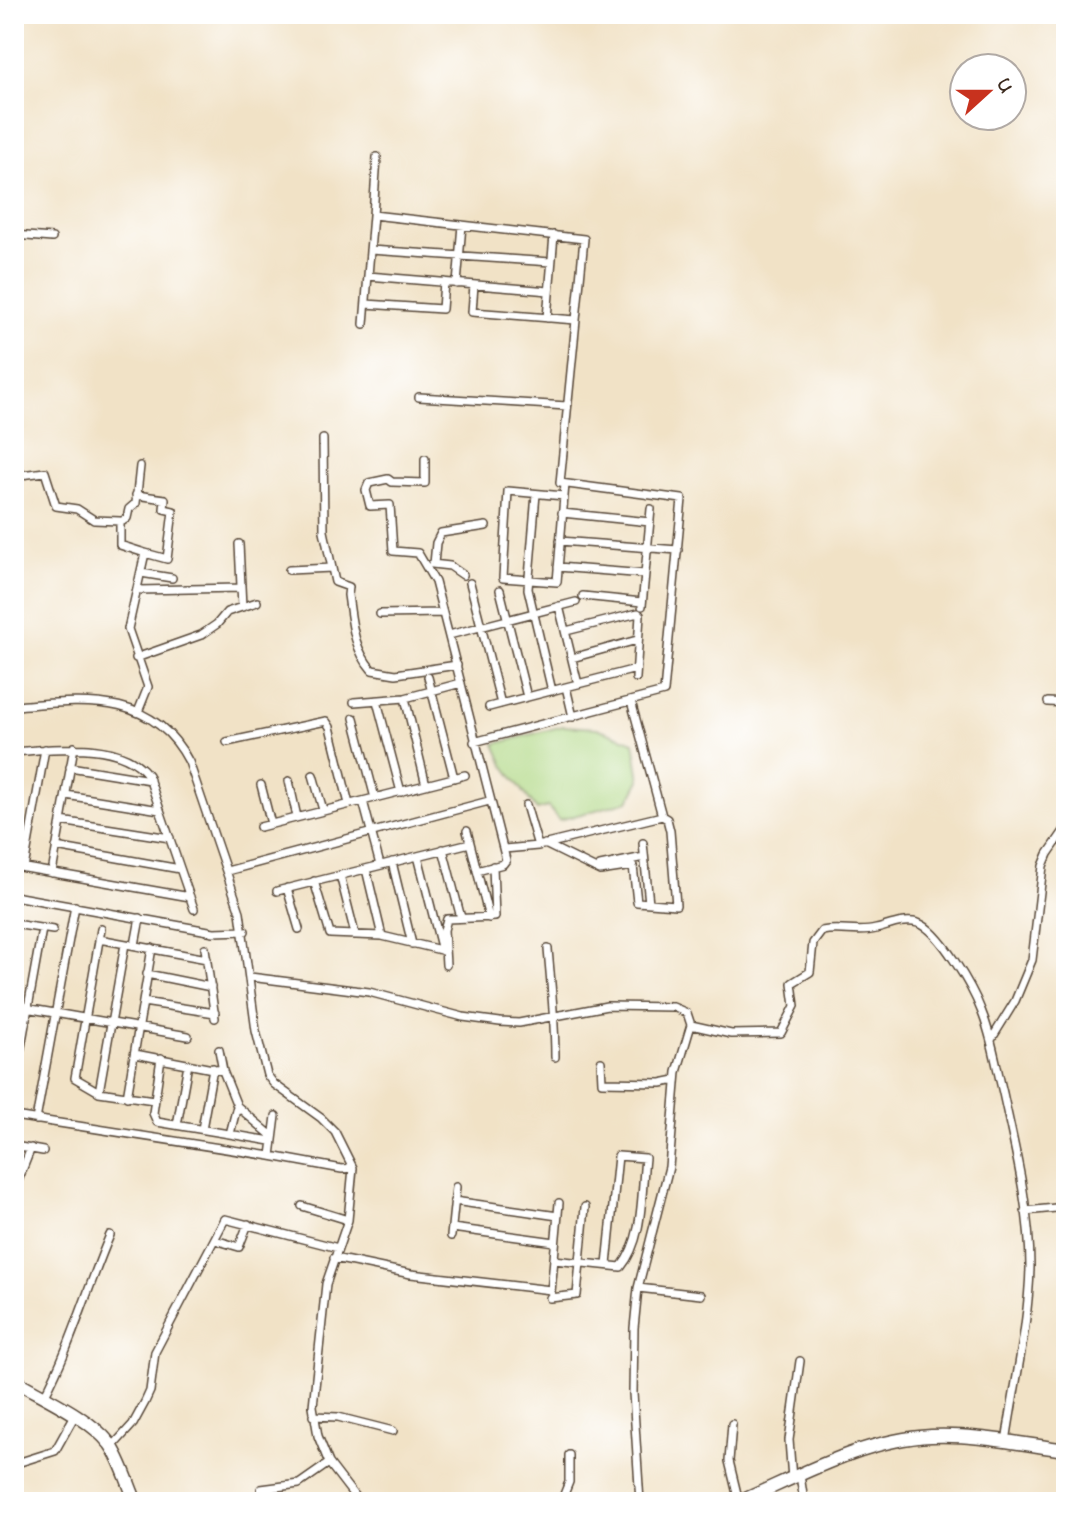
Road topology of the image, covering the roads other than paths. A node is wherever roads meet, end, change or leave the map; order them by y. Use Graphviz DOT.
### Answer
graph roads {
  1 [pos="377,157"];
  2 [pos="373,215"];
  3 [pos="462,225"];
  4 [pos="14,235"];
  5 [pos="554,235"];
  6 [pos="52,238"];
  7 [pos="370,250"];
  8 [pos="459,257"];
  9 [pos="551,262"];
  10 [pos="368,276"];
  11 [pos="444,282"];
  12 [pos="457,284"];
  13 [pos="474,285"];
  14 [pos="549,291"];
  15 [pos="366,304"];
  16 [pos="547,318"];
  17 [pos="576,320"];
  18 [pos="364,324"];
  19 [pos="419,397"];
  20 [pos="567,406"];
  21 [pos="323,439"];
  22 [pos="425,459"];
  23 [pos="140,466"];
  24 [pos="14,470"];
  25 [pos="565,484"];
  26 [pos="536,494"];
  27 [pos="136,495"];
  28 [pos="564,496"];
  29 [pos="651,509"];
  30 [pos="562,513"];
  31 [pos="121,522"];
  32 [pos="650,522"];
  33 [pos="486,526"];
  34 [pos="560,541"];
  35 [pos="239,544"];
  36 [pos="647,548"];
  37 [pos="678,550"];
  38 [pos="145,553"];
  39 [pos="430,564"];
  40 [pos="558,567"];
  41 [pos="332,568"];
  42 [pos="289,570"];
  43 [pos="141,573"];
  44 [pos="645,574"];
  45 [pos="463,575"];
  46 [pos="172,578"];
  47 [pos="530,580"];
  48 [pos="470,583"];
  49 [pos="241,588"];
  50 [pos="138,590"];
  51 [pos="500,590"];
  52 [pos="257,602"];
  53 [pos="559,606"];
  54 [pos="242,607"];
  55 [pos="443,613"];
  56 [pos="533,613"];
  57 [pos="380,614"];
  58 [pos="508,620"];
  59 [pos="482,627"];
  60 [pos="566,631"];
  61 [pos="449,635"];
  62 [pos="637,640"];
  63 [pos="136,658"];
  64 [pos="572,658"];
  65 [pos="457,665"];
  66 [pos="428,677"];
  67 [pos="461,683"];
  68 [pos="578,684"];
  69 [pos="566,687"];
  70 [pos="431,691"];
  71 [pos="552,691"];
  72 [pos="527,697"];
  73 [pos="405,698"];
  74 [pos="377,701"];
  75 [pos="631,701"];
  76 [pos="354,702"];
  77 [pos="1048,702"];
  78 [pos="1066,703"];
  79 [pos="501,704"];
  80 [pos="14,706"];
  81 [pos="489,707"];
  82 [pos="138,712"];
  83 [pos="573,717"];
  84 [pos="354,718"];
  85 [pos="227,742"];
  86 [pos="474,742"];
  87 [pos="74,747"];
  88 [pos="45,749"];
  89 [pos="15,752"];
  90 [pos="14,763"];
  91 [pos="70,767"];
  92 [pos="313,775"];
  93 [pos="465,775"];
  94 [pos="454,778"];
  95 [pos="150,780"];
  96 [pos="289,781"];
  97 [pos="261,785"];
  98 [pos="426,785"];
  99 [pos="401,792"];
  100 [pos="66,795"];
  101 [pos="375,798"];
  102 [pos="363,801"];
  103 [pos="489,801"];
  104 [pos="349,804"];
  105 [pos="526,805"];
  106 [pos="160,810"];
  107 [pos="323,810"];
  108 [pos="662,816"];
  109 [pos="297,817"];
  110 [pos="61,821"];
  111 [pos="271,824"];
  112 [pos="260,827"];
  113 [pos="1066,828"];
  114 [pos="467,831"];
  115 [pos="371,832"];
  116 [pos="170,838"];
  117 [pos="470,843"];
  118 [pos="643,843"];
  119 [pos="542,845"];
  120 [pos="56,847"];
  121 [pos="443,849"];
  122 [pos="504,849"];
  123 [pos="418,856"];
  124 [pos="644,857"];
  125 [pos="392,862"];
  126 [pos="380,865"];
  127 [pos="14,866"];
  128 [pos="493,866"];
  129 [pos="594,867"];
  130 [pos="24,868"];
  131 [pos="180,869"];
  132 [pos="366,869"];
  133 [pos="227,871"];
  134 [pos="477,871"];
  135 [pos="52,873"];
  136 [pos="340,875"];
  137 [pos="314,881"];
  138 [pos="287,888"];
  139 [pos="277,891"];
  140 [pos="14,896"];
  141 [pos="190,897"];
  142 [pos="649,903"];
  143 [pos="75,906"];
  144 [pos="194,909"];
  145 [pos="140,918"];
  146 [pos="461,918"];
  147 [pos="489,918"];
  148 [pos="14,927"];
  149 [pos="42,929"];
  150 [pos="101,929"];
  151 [pos="299,929"];
  152 [pos="53,930"];
  153 [pos="241,932"];
  154 [pos="355,934"];
  155 [pos="382,936"];
  156 [pos="99,939"];
  157 [pos="125,944"];
  158 [pos="412,944"];
  159 [pos="135,945"];
  160 [pos="152,948"];
  161 [pos="205,948"];
  162 [pos="548,949"];
  163 [pos="443,951"];
  164 [pos="207,959"];
  165 [pos="446,965"];
  166 [pos="147,974"];
  167 [pos="250,977"];
  168 [pos="211,987"];
  169 [pos="143,1002"];
  170 [pos="14,1006"];
  171 [pos="28,1008"];
  172 [pos="56,1013"];
  173 [pos="555,1016"];
  174 [pos="85,1018"];
  175 [pos="111,1023"];
  176 [pos="691,1025"];
  177 [pos="138,1027"];
  178 [pos="188,1036"];
  179 [pos="991,1040"];
  180 [pos="219,1050"];
  181 [pos="135,1054"];
  182 [pos="555,1057"];
  183 [pos="161,1058"];
  184 [pos="601,1062"];
  185 [pos="188,1064"];
  186 [pos="213,1068"];
  187 [pos="223,1071"];
  188 [pos="676,1080"];
  189 [pos="14,1087"];
  190 [pos="25,1089"];
  191 [pos="99,1092"];
  192 [pos="127,1097"];
  193 [pos="154,1100"];
  194 [pos="237,1106"];
  195 [pos="14,1116"];
  196 [pos="276,1116"];
  197 [pos="36,1120"];
  198 [pos="177,1125"];
  199 [pos="202,1129"];
  200 [pos="230,1134"];
  201 [pos="272,1138"];
  202 [pos="14,1146"];
  203 [pos="31,1148"];
  204 [pos="43,1151"];
  205 [pos="271,1156"];
  206 [pos="352,1168"];
  207 [pos="17,1174"];
  208 [pos="456,1187"];
  209 [pos="14,1191"];
  210 [pos="454,1201"];
  211 [pos="559,1203"];
  212 [pos="302,1206"];
  213 [pos="585,1207"];
  214 [pos="1066,1207"];
  215 [pos="1025,1211"];
  216 [pos="558,1216"];
  217 [pos="344,1219"];
  218 [pos="248,1224"];
  219 [pos="110,1235"];
  220 [pos="215,1240"];
  221 [pos="555,1242"];
  222 [pos="334,1247"];
  223 [pos="334,1258"];
  224 [pos="554,1260"];
  225 [pos="580,1263"];
  226 [pos="607,1265"];
  227 [pos="638,1288"];
  228 [pos="701,1295"];
  229 [pos="550,1297"];
  230 [pos="800,1361"];
  231 [pos="14,1380"];
  232 [pos="44,1397"];
  233 [pos="75,1415"];
  234 [pos="313,1416"];
  235 [pos="732,1424"];
  236 [pos="393,1431"];
  237 [pos="1006,1442"];
  238 [pos="112,1447"];
  239 [pos="1066,1450"];
  240 [pos="569,1455"];
  241 [pos="14,1464"];
  242 [pos="328,1464"];
  243 [pos="796,1477"];
  244 [pos="261,1489"];
  245 [pos="136,1502"];
  246 [pos="359,1502"];
  247 [pos="561,1502"];
  248 [pos="640,1502"];
  249 [pos="739,1502"];
  250 [pos="804,1502"];
  1 -- 2 [label="street"];
  2 -- 3 [label="street"];
  2 -- 7 [label="street"];
  3 -- 5 [label="street"];
  3 -- 8 [label="street"];
  4 -- 6 [label="street"];
  5 -- 9 [label="street"];
  5 -- 17 [label="street"];
  7 -- 8 [label="street"];
  7 -- 10 [label="street"];
  8 -- 9 [label="street"];
  8 -- 12 [label="street"];
  9 -- 14 [label="street"];
  10 -- 11 [label="street"];
  10 -- 15 [label="street"];
  11 -- 12 [label="street"];
  11 -- 15 [label="street"];
  12 -- 13 [label="street"];
  13 -- 14 [label="street"];
  13 -- 16 [label="street"];
  14 -- 16 [label="street"];
  15 -- 18 [label="street"];
  16 -- 17 [label="street"];
  17 -- 20 [label="street"];
  19 -- 20 [label="street"];
  20 -- 25 [label="street"];
  21 -- 41 [label="street"];
  22 -- 39 [label="street"];
  23 -- 27 [label="street"];
  24 -- 31 [label="street"];
  25 -- 28 [label="street"];
  25 -- 37 [label="street"];
  26 -- 28 [label="street"];
  26 -- 47 [label="street"];
  26 -- 47 [label="street"];
  27 -- 31 [label="street"];
  27 -- 38 [label="street"];
  28 -- 30 [label="street"];
  29 -- 32 [label="street"];
  30 -- 32 [label="street"];
  30 -- 34 [label="street"];
  31 -- 38 [label="street"];
  32 -- 36 [label="street"];
  33 -- 39 [label="street"];
  34 -- 36 [label="street"];
  34 -- 40 [label="street"];
  35 -- 49 [label="street"];
  36 -- 37 [label="street"];
  36 -- 44 [label="street"];
  37 -- 75 [label="street"];
  38 -- 43 [label="street"];
  39 -- 45 [label="street"];
  39 -- 55 [label="street"];
  40 -- 44 [label="street"];
  40 -- 47 [label="street"];
  41 -- 42 [label="street"];
  41 -- 65 [label="street"];
  43 -- 46 [label="street"];
  43 -- 50 [label="street"];
  44 -- 53 [label="street"];
  47 -- 56 [label="street"];
  48 -- 59 [label="street"];
  49 -- 50 [label="street"];
  49 -- 54 [label="street"];
  50 -- 63 [label="street"];
  51 -- 58 [label="street"];
  52 -- 54 [label="street"];
  53 -- 56 [label="street"];
  53 -- 60 [label="street"];
  54 -- 63 [label="street"];
  55 -- 57 [label="street"];
  55 -- 61 [label="street"];
  56 -- 58 [label="street"];
  56 -- 71 [label="street"];
  58 -- 59 [label="street"];
  58 -- 72 [label="street"];
  59 -- 61 [label="street"];
  59 -- 79 [label="street"];
  60 -- 62 [label="street"];
  60 -- 64 [label="street"];
  61 -- 65 [label="street"];
  62 -- 64 [label="street"];
  62 -- 68 [label="street"];
  63 -- 82 [label="street"];
  64 -- 68 [label="street"];
  65 -- 67 [label="street"];
  66 -- 70 [label="street"];
  67 -- 70 [label="street"];
  67 -- 86 [label="street"];
  68 -- 69 [label="street"];
  69 -- 71 [label="street"];
  69 -- 83 [label="street"];
  70 -- 73 [label="street"];
  70 -- 94 [label="street"];
  71 -- 72 [label="street"];
  72 -- 79 [label="street"];
  73 -- 74 [label="street"];
  73 -- 98 [label="street"];
  74 -- 76 [label="street"];
  74 -- 99 [label="street"];
  75 -- 83 [label="street"];
  75 -- 108 [label="street"];
  77 -- 78 [label="street"];
  79 -- 81 [label="street"];
  80 -- 82 [label="street"];
  82 -- 133 [label="street"];
  83 -- 86 [label="street"];
  84 -- 101 [label="street"];
  85 -- 104 [label="street"];
  86 -- 103 [label="street"];
  87 -- 88 [label="street"];
  87 -- 91 [label="street"];
  87 -- 95 [label="street"];
  88 -- 89 [label="street"];
  88 -- 130 [label="street"];
  89 -- 90 [label="street"];
  91 -- 95 [label="street"];
  91 -- 100 [label="street"];
  92 -- 107 [label="street"];
  93 -- 94 [label="street"];
  94 -- 98 [label="street"];
  95 -- 106 [label="street"];
  96 -- 109 [label="street"];
  97 -- 111 [label="street"];
  98 -- 99 [label="street"];
  99 -- 101 [label="street"];
  100 -- 106 [label="street"];
  100 -- 110 [label="street"];
  101 -- 102 [label="street"];
  102 -- 104 [label="street"];
  102 -- 115 [label="street"];
  103 -- 115 [label="street"];
  103 -- 122 [label="street"];
  104 -- 107 [label="street"];
  105 -- 119 [label="street"];
  106 -- 116 [label="street"];
  107 -- 109 [label="street"];
  108 -- 119 [label="street"];
  108 -- 142 [label="street"];
  109 -- 111 [label="street"];
  110 -- 116 [label="street"];
  110 -- 120 [label="street"];
  111 -- 112 [label="street"];
  113 -- 179 [label="street"];
  114 -- 117 [label="street"];
  115 -- 126 [label="street"];
  115 -- 133 [label="street"];
  116 -- 131 [label="street"];
  117 -- 121 [label="street"];
  117 -- 134 [label="street"];
  118 -- 124 [label="street"];
  119 -- 122 [label="street"];
  119 -- 129 [label="street"];
  120 -- 131 [label="street"];
  120 -- 135 [label="street"];
  121 -- 123 [label="street"];
  121 -- 146 [label="street"];
  122 -- 128 [label="street"];
  123 -- 125 [label="street"];
  123 -- 163 [label="street"];
  124 -- 129 [label="street"];
  124 -- 142 [label="street"];
  125 -- 126 [label="street"];
  125 -- 158 [label="street"];
  126 -- 132 [label="street"];
  127 -- 130 [label="street"];
  128 -- 134 [label="street"];
  128 -- 147 [label="street"];
  129 -- 142 [label="street"];
  130 -- 135 [label="street"];
  131 -- 141 [label="street"];
  132 -- 136 [label="street"];
  132 -- 155 [label="street"];
  133 -- 153 [label="street"];
  134 -- 147 [label="street"];
  135 -- 141 [label="street"];
  136 -- 137 [label="street"];
  136 -- 154 [label="street"];
  137 -- 138 [label="street"];
  137 -- 154 [label="street"];
  138 -- 139 [label="street"];
  138 -- 151 [label="street"];
  140 -- 143 [label="street"];
  141 -- 144 [label="street"];
  143 -- 145 [label="street"];
  143 -- 172 [label="street"];
  145 -- 153 [label="street"];
  145 -- 159 [label="street"];
  146 -- 147 [label="street"];
  146 -- 163 [label="street"];
  148 -- 149 [label="street"];
  149 -- 152 [label="street"];
  149 -- 171 [label="street"];
  150 -- 156 [label="street"];
  153 -- 167 [label="street"];
  154 -- 155 [label="street"];
  155 -- 158 [label="street"];
  156 -- 157 [label="street"];
  156 -- 174 [label="street"];
  157 -- 159 [label="street"];
  157 -- 175 [label="street"];
  158 -- 163 [label="street"];
  159 -- 160 [label="street"];
  160 -- 164 [label="street"];
  160 -- 166 [label="street"];
  161 -- 164 [label="street"];
  162 -- 173 [label="street"];
  163 -- 165 [label="street"];
  164 -- 168 [label="street"];
  166 -- 168 [label="street"];
  166 -- 169 [label="street"];
  167 -- 173 [label="street"];
  167 -- 206 [label="street"];
  168 -- 169 [label="street"];
  169 -- 177 [label="street"];
  170 -- 171 [label="street"];
  171 -- 172 [label="street"];
  171 -- 189 [label="street"];
  172 -- 174 [label="street"];
  172 -- 197 [label="street"];
  173 -- 176 [label="street"];
  173 -- 182 [label="street"];
  174 -- 175 [label="street"];
  174 -- 191 [label="street"];
  175 -- 177 [label="street"];
  175 -- 191 [label="street"];
  176 -- 179 [label="street"];
  176 -- 188 [label="street"];
  177 -- 178 [label="street"];
  177 -- 181 [label="street"];
  179 -- 215 [label="street"];
  180 -- 187 [label="street"];
  181 -- 183 [label="street"];
  181 -- 192 [label="street"];
  183 -- 185 [label="street"];
  183 -- 193 [label="street"];
  184 -- 188 [label="street"];
  185 -- 186 [label="street"];
  185 -- 198 [label="street"];
  186 -- 187 [label="street"];
  186 -- 199 [label="street"];
  187 -- 194 [label="street"];
  188 -- 227 [label="street"];
  189 -- 190 [label="street"];
  191 -- 192 [label="street"];
  192 -- 193 [label="street"];
  193 -- 198 [label="street"];
  194 -- 200 [label="street"];
  194 -- 201 [label="street"];
  195 -- 197 [label="street"];
  196 -- 201 [label="street"];
  197 -- 205 [label="street"];
  198 -- 199 [label="street"];
  199 -- 200 [label="street"];
  200 -- 201 [label="street"];
  201 -- 205 [label="street"];
  202 -- 203 [label="street"];
  203 -- 204 [label="street"];
  203 -- 207 [label="street"];
  205 -- 206 [label="street"];
  206 -- 217 [label="street"];
  207 -- 209 [label="street"];
  208 -- 210 [label="street"];
  210 -- 216 [label="street"];
  210 -- 221 [label="street"];
  211 -- 216 [label="street"];
  212 -- 217 [label="street"];
  213 -- 225 [label="street"];
  214 -- 215 [label="street"];
  215 -- 237 [label="street"];
  216 -- 221 [label="street"];
  217 -- 222 [label="street"];
  218 -- 220 [label="street"];
  218 -- 220 [label="street"];
  218 -- 222 [label="street"];
  219 -- 232 [label="street"];
  220 -- 238 [label="street"];
  221 -- 224 [label="street"];
  222 -- 223 [label="street"];
  223 -- 229 [label="street"];
  223 -- 234 [label="street"];
  224 -- 225 [label="street"];
  224 -- 229 [label="street"];
  225 -- 226 [label="street"];
  225 -- 229 [label="street"];
  226 -- 226 [label="street"];
  227 -- 228 [label="street"];
  227 -- 248 [label="street"];
  230 -- 243 [label="street"];
  231 -- 232 [label="main road"];
  232 -- 233 [label="main road"];
  233 -- 238 [label="main road"];
  233 -- 241 [label="street"];
  234 -- 236 [label="street"];
  234 -- 242 [label="street"];
  235 -- 249 [label="street"];
  237 -- 239 [label="main road"];
  237 -- 243 [label="main road"];
  238 -- 245 [label="main road"];
  240 -- 247 [label="street"];
  242 -- 244 [label="street"];
  242 -- 246 [label="street"];
  243 -- 249 [label="main road"];
  243 -- 250 [label="street"];
}
